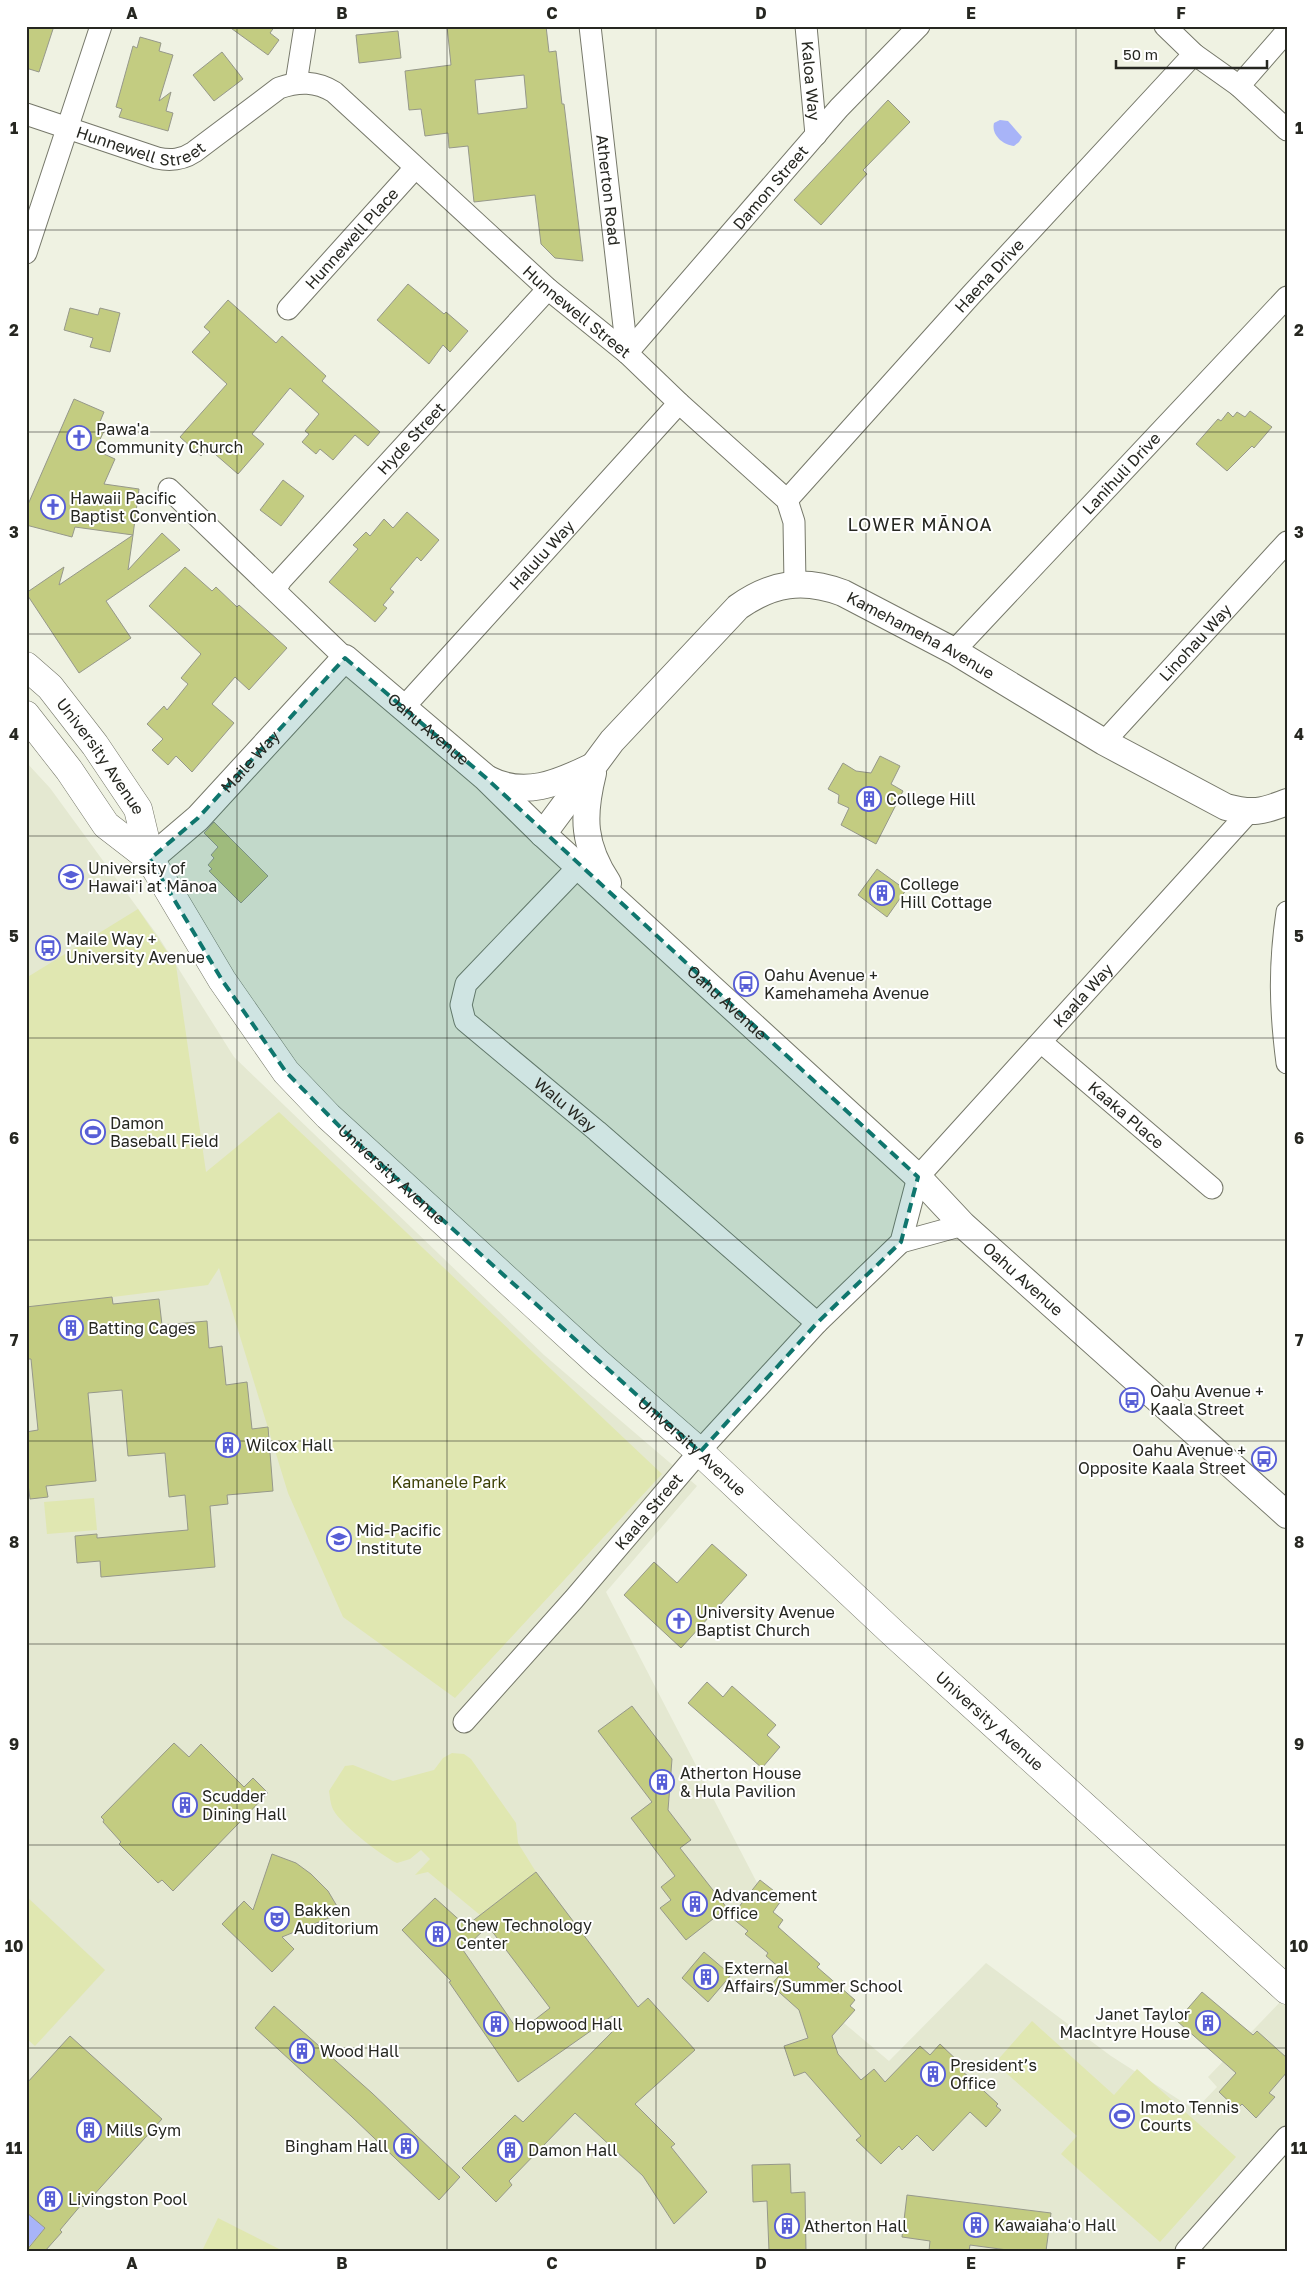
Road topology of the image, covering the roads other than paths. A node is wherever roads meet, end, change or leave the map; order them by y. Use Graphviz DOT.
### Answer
graph roads {
  1 [pos="101,26"];
  2 [pos="305,26"];
  3 [pos="590,26"];
  4 [pos="806,26"];
  5 [pos="919,26"];
  6 [pos="1165,26"];
  7 [pos="1287,31"];
  8 [pos="1194,54"];
  9 [pos="296,83"];
  10 [pos="1239,86"];
  11 [pos="26,114"];
  12 [pos="67,127"];
  13 [pos="1287,130"];
  14 [pos="816,135"];
  15 [pos="415,168"];
  16 [pos="26,253"];
  17 [pos="548,289"];
  18 [pos="1287,297"];
  19 [pos="288,310"];
  20 [pos="627,353"];
  21 [pos="679,403"];
  22 [pos="169,489"];
  23 [pos="787,500"];
  24 [pos="1287,542"];
  25 [pos="795,584"];
  26 [pos="275,590"];
  27 [pos="954,650"];
  28 [pos="345,658"];
  29 [pos="26,666"];
  30 [pos="404,707"];
  31 [pos="26,715"];
  32 [pos="1104,742"];
  33 [pos="595,765"];
  34 [pos="485,777"];
  35 [pos="1287,802"];
  36 [pos="1248,813"];
  37 [pos="543,834"];
  38 [pos="150,859"];
  39 [pos="579,866"];
  40 [pos="621,904"];
  41 [pos="1287,912"];
  42 [pos="1041,1042"];
  43 [pos="1287,1063"];
  44 [pos="918,1177"];
  45 [pos="1212,1188"];
  46 [pos="963,1224"];
  47 [pos="901,1242"];
  48 [pos="817,1323"];
  49 [pos="700,1452"];
  50 [pos="1287,1515"];
  51 [pos="464,1722"];
  52 [pos="1287,1990"];
  53 [pos="1287,2137"];
  54 [pos="1186,2251"];
  1 -- 12 [label="street"];
  2 -- 9 [label="street"];
  3 -- 20 [label="street, Atherton Road"];
  4 -- 14 [label="street, Kaloa Way"];
  5 -- 14 [label="street, Damon Street"];
  6 -- 8 [label="street"];
  7 -- 10 [label="street"];
  8 -- 10 [label="street"];
  8 -- 23 [label="street, Haena Drive"];
  9 -- 12 [label="street, Hunnewell Street"];
  9 -- 15 [label="street, Hunnewell Street"];
  10 -- 13 [label="street"];
  11 -- 12 [label="street, Hunnewell Street"];
  12 -- 16 [label="street"];
  14 -- 20 [label="street, Damon Street"];
  15 -- 17 [label="street, Hunnewell Street"];
  15 -- 19 [label="street, Hunnewell Place"];
  17 -- 20 [label="street, Hunnewell Street"];
  17 -- 26 [label="street, Hyde Street"];
  18 -- 27 [label="street, Lanihuli Drive"];
  20 -- 21 [label="street, Hunnewell Street"];
  21 -- 23 [label="street, Hunnewell Street"];
  21 -- 30 [label="street, Halulu Way"];
  22 -- 26 [label="street, Oahu Avenue"];
  23 -- 25 [label="street"];
  24 -- 32 [label="street, Linohau Way"];
  25 -- 27 [label="street, Kamehameha Avenue"];
  25 -- 33 [label="street, Kamehameha Avenue"];
  26 -- 28 [label="street, Oahu Avenue"];
  27 -- 32 [label="street, Kamehameha Avenue"];
  28 -- 30 [label="street, Oahu Avenue"];
  28 -- 38 [label="street, Maile Way"];
  29 -- 38 [label="main road, University Avenue"];
  30 -- 34 [label="street, Oahu Avenue"];
  31 -- 38 [label="main road, University Avenue"];
  32 -- 36 [label="street, Kamehameha Avenue"];
  33 -- 34 [label="street, Kamehameha Avenue"];
  33 -- 37 [label="street"];
  33 -- 40 [label="street, Kamehameha Avenue"];
  34 -- 37 [label="street, Oahu Avenue"];
  35 -- 36 [label="street, Kamehameha Avenue"];
  36 -- 42 [label="street, Kaala Way"];
  37 -- 39 [label="street, Oahu Avenue"];
  38 -- 49 [label="main road, University Avenue"];
  39 -- 40 [label="street, Oahu Avenue"];
  39 -- 48 [label="street, Walu Way"];
  40 -- 44 [label="street, Oahu Avenue"];
  41 -- 43 [label="street"];
  42 -- 44 [label="street, Kaala Way"];
  42 -- 45 [label="street, Kaaka Place"];
  44 -- 46 [label="street, Oahu Avenue"];
  44 -- 47 [label="street"];
  46 -- 47 [label="street, Kaala Street"];
  46 -- 50 [label="street, Oahu Avenue"];
  47 -- 48 [label="street, Kaala Street"];
  48 -- 49 [label="street, Kaala Street"];
  49 -- 51 [label="street, Kaala Street"];
  49 -- 52 [label="main road, University Avenue"];
  53 -- 54 [label="street"];
}
